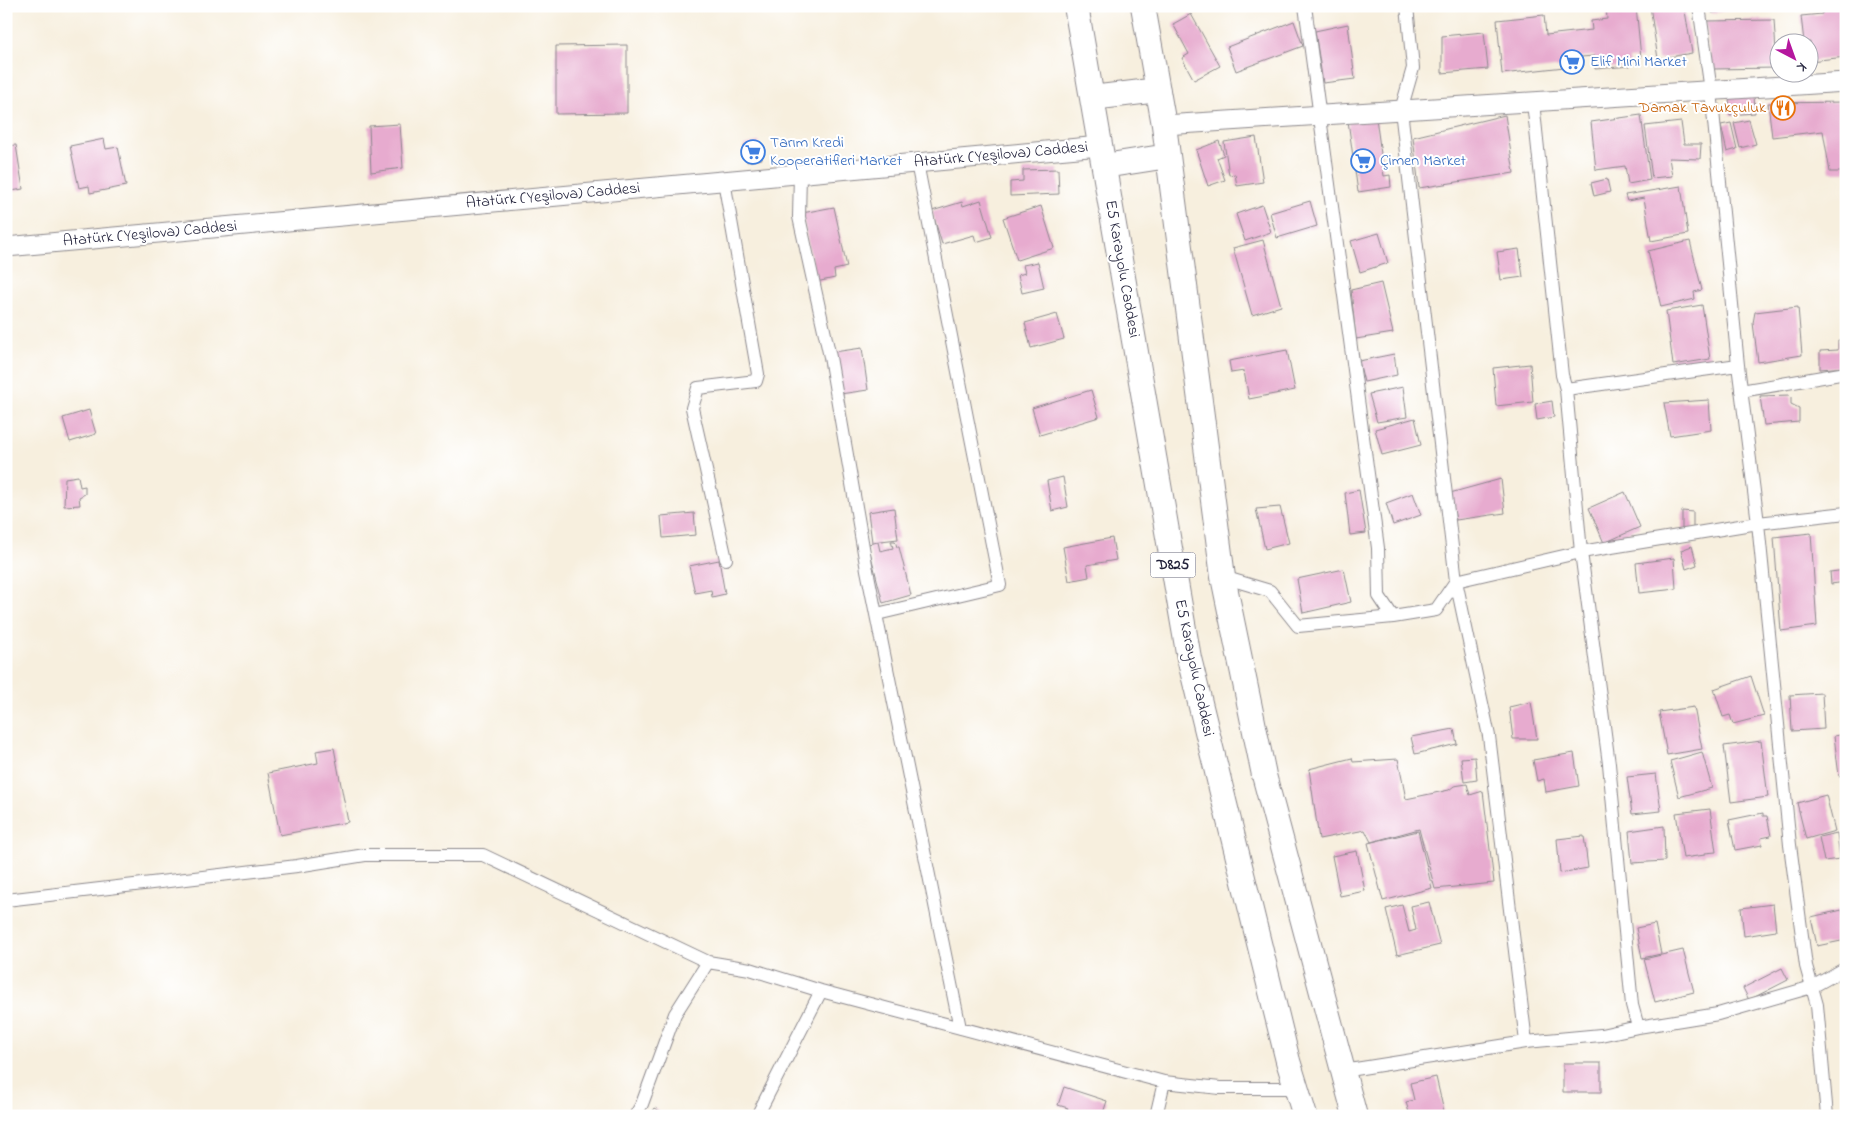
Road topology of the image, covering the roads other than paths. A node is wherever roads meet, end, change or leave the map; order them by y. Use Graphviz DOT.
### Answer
graph roads {
  1 [pos="1076,6"];
  2 [pos="1143,6"];
  3 [pos="1305,6"];
  4 [pos="1408,6"];
  5 [pos="1699,6"];
  6 [pos="1846,82"];
  7 [pos="1158,90"];
  8 [pos="1711,91"];
  9 [pos="1092,98"];
  10 [pos="1533,102"];
  11 [pos="1401,110"];
  12 [pos="1320,115"];
  13 [pos="1164,125"];
  14 [pos="1102,156"];
  15 [pos="1168,156"];
  16 [pos="917,163"];
  17 [pos="800,174"];
  18 [pos="724,181"];
  19 [pos="6,247"];
  20 [pos="1738,365"];
  21 [pos="1846,373"];
  22 [pos="1566,389"];
  23 [pos="1741,391"];
  24 [pos="1846,513"];
  25 [pos="1758,523"];
  26 [pos="1581,552"];
  27 [pos="726,559"];
  28 [pos="1223,577"];
  29 [pos="1456,581"];
  30 [pos="877,614"];
  31 [pos="1392,617"];
  32 [pos="6,900"];
  33 [pos="708,962"];
  34 [pos="1846,968"];
  35 [pos="1812,987"];
  36 [pos="821,991"];
  37 [pos="1638,1027"];
  38 [pos="960,1028"];
  39 [pos="1526,1042"];
  40 [pos="1343,1071"];
  41 [pos="1164,1082"];
  42 [pos="1296,1088"];
  43 [pos="635,1116"];
  44 [pos="757,1116"];
  45 [pos="1156,1116"];
  46 [pos="1305,1116"];
  47 [pos="1355,1116"];
  48 [pos="1827,1116"];
  1 -- 9 [label="highway, E5 Karayolu Caddesi / D825"];
  2 -- 7 [label="highway"];
  3 -- 12 [label="street"];
  4 -- 11 [label="street"];
  5 -- 8 [label="street"];
  6 -- 8 [label="street"];
  7 -- 9 [label="highway"];
  7 -- 13 [label="highway"];
  8 -- 10 [label="street"];
  8 -- 20 [label="street"];
  9 -- 14 [label="highway, E5 Karayolu Caddesi / D825"];
  10 -- 11 [label="street"];
  10 -- 22 [label="street"];
  11 -- 12 [label="street"];
  11 -- 29 [label="street"];
  12 -- 13 [label="street"];
  12 -- 31 [label="street"];
  13 -- 15 [label="highway"];
  14 -- 15 [label="highway"];
  14 -- 16 [label="street, Atatürk (Yeşilova) Caddesi"];
  14 -- 42 [label="highway, E5 Karayolu Caddesi / D825"];
  15 -- 28 [label="highway"];
  16 -- 17 [label="street, Atatürk (Yeşilova) Caddesi"];
  16 -- 30 [label="street"];
  17 -- 18 [label="street, Atatürk (Yeşilova) Caddesi"];
  17 -- 30 [label="street"];
  18 -- 19 [label="street, Atatürk (Yeşilova) Caddesi"];
  18 -- 27 [label="street"];
  20 -- 22 [label="street"];
  20 -- 23 [label="street"];
  21 -- 23 [label="street"];
  22 -- 26 [label="street"];
  23 -- 25 [label="street"];
  24 -- 25 [label="street"];
  25 -- 26 [label="street"];
  25 -- 35 [label="street"];
  26 -- 29 [label="street"];
  26 -- 37 [label="street"];
  28 -- 31 [label="street"];
  28 -- 40 [label="highway"];
  29 -- 31 [label="street"];
  29 -- 39 [label="street"];
  30 -- 38 [label="street"];
  32 -- 33 [label="street"];
  33 -- 36 [label="street"];
  33 -- 43 [label="street"];
  34 -- 35 [label="street"];
  35 -- 37 [label="street"];
  35 -- 48 [label="street"];
  36 -- 38 [label="street"];
  36 -- 44 [label="street"];
  37 -- 39 [label="street"];
  38 -- 41 [label="street"];
  39 -- 40 [label="street"];
  40 -- 47 [label="highway"];
  41 -- 42 [label="street"];
  41 -- 45 [label="street"];
  42 -- 46 [label="highway, E5 Karayolu Caddesi / D825"];
}
